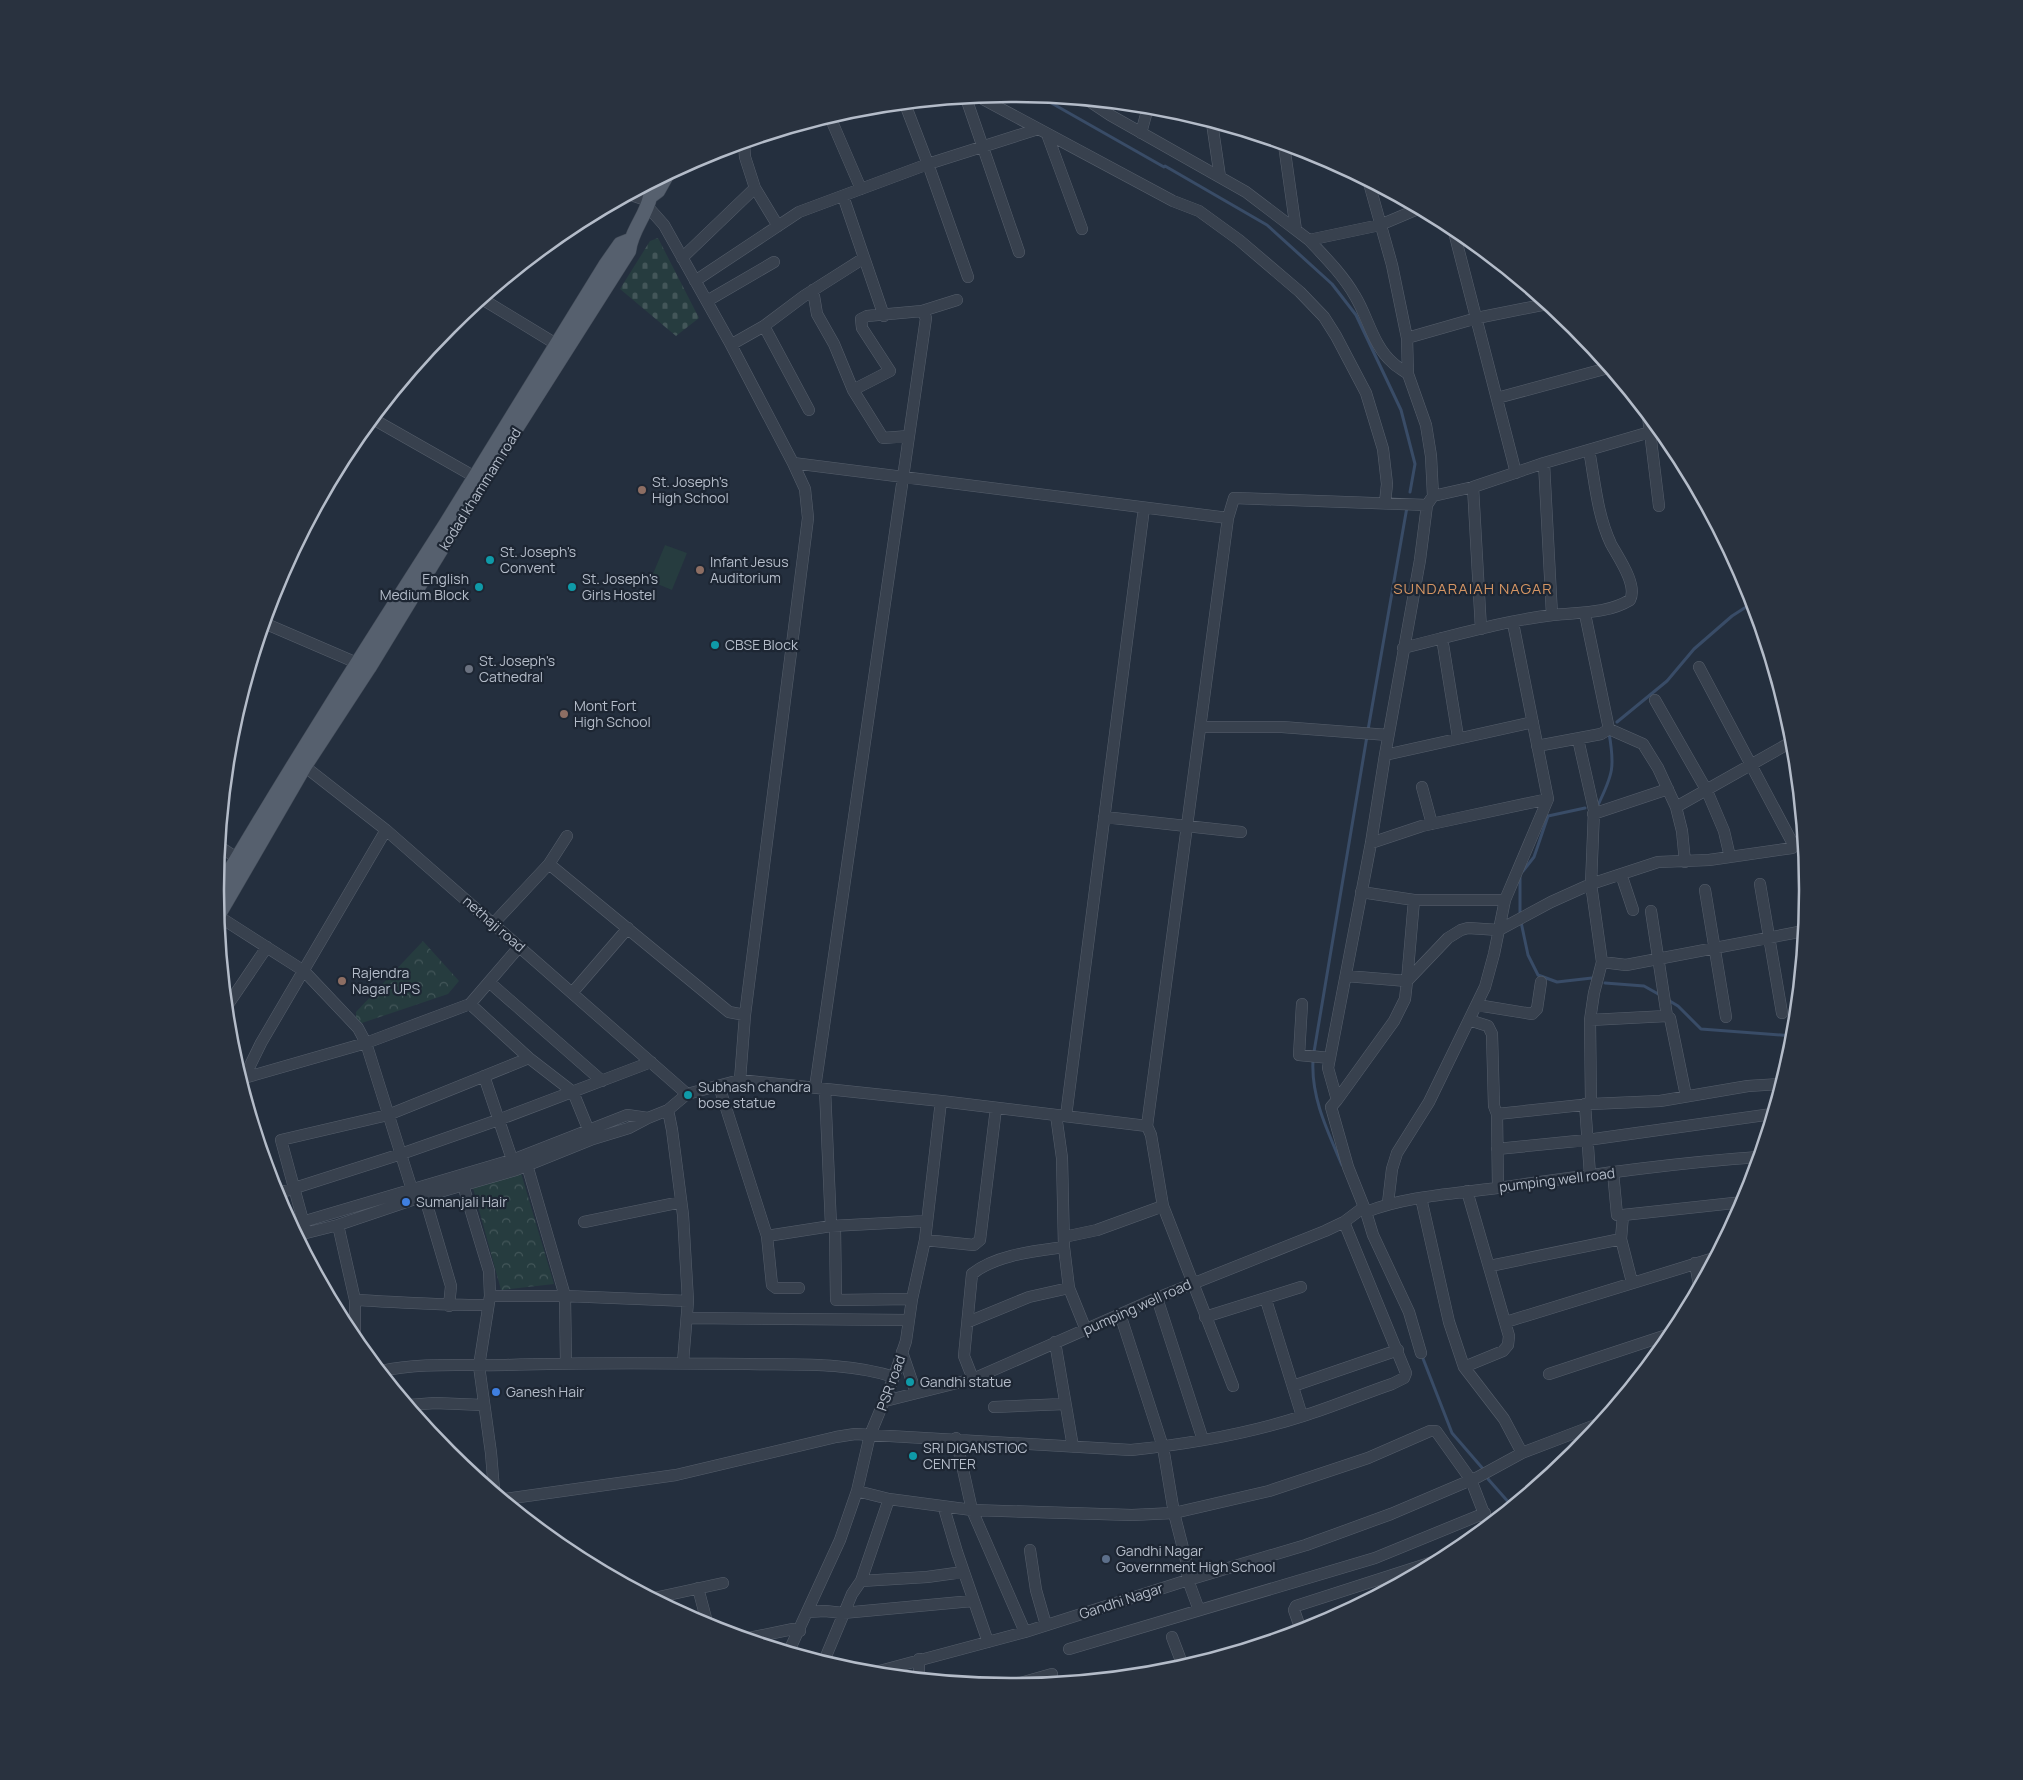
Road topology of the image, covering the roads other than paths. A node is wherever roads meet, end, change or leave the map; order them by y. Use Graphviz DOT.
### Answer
graph roads {
  1 [pos="990,103"];
  2 [pos="968,104"];
  3 [pos="1100,108"];
  4 [pos="907,109"];
  5 [pos="1145,114"];
  6 [pos="833,124"];
  7 [pos="1213,129"];
  8 [pos="1042,131"];
  9 [pos="1141,133"];
  10 [pos="983,146"];
  11 [pos="744,149"];
  12 [pos="1285,151"];
  13 [pos="928,164"];
  14 [pos="1220,177"];
  15 [pos="662,185"];
  16 [pos="755,188"];
  17 [pos="861,189"];
  18 [pos="1372,190"];
  19 [pos="843,196"];
  20 [pos="649,198"];
  21 [pos="1411,212"];
  22 [pos="1380,224"];
  23 [pos="778,226"];
  24 [pos="1082,229"];
  25 [pos="1296,230"];
  26 [pos="630,240"];
  27 [pos="1309,240"];
  28 [pos="1456,240"];
  29 [pos="1019,252"];
  30 [pos="682,258"];
  31 [pos="864,258"];
  32 [pos="774,262"];
  33 [pos="968,277"];
  34 [pos="695,281"];
  35 [pos="814,290"];
  36 [pos="958,300"];
  37 [pos="706,301"];
  38 [pos="487,302"];
  39 [pos="1539,306"];
  40 [pos="922,311"];
  41 [pos="884,316"];
  42 [pos="1477,318"];
  43 [pos="764,326"];
  44 [pos="1407,338"];
  45 [pos="729,342"];
  46 [pos="556,344"];
  47 [pos="1603,369"];
  48 [pos="1408,374"];
  49 [pos="853,390"];
  50 [pos="1497,398"];
  51 [pos="809,410"];
  52 [pos="379,422"];
  53 [pos="1651,431"];
  54 [pos="909,436"];
  55 [pos="1654,436"];
  56 [pos="1590,450"];
  57 [pos="793,463"];
  58 [pos="1544,464"];
  59 [pos="1516,473"];
  60 [pos="903,477"];
  61 [pos="479,479"];
  62 [pos="1473,487"];
  63 [pos="1426,501"];
  64 [pos="1385,503"];
  65 [pos="1659,506"];
  66 [pos="1144,508"];
  67 [pos="1228,518"];
  68 [pos="1585,614"];
  69 [pos="1552,615"];
  70 [pos="1513,623"];
  71 [pos="270,626"];
  72 [pos="1481,628"];
  73 [pos="1442,638"];
  74 [pos="1404,648"];
  75 [pos="364,666"];
  76 [pos="1700,667"];
  77 [pos="1655,700"];
  78 [pos="1533,722"];
  79 [pos="1200,727"];
  80 [pos="1608,729"];
  81 [pos="1388,736"];
  82 [pos="1458,737"];
  83 [pos="1578,739"];
  84 [pos="1785,745"];
  85 [pos="1537,746"];
  86 [pos="1385,755"];
  87 [pos="301,763"];
  88 [pos="1750,764"];
  89 [pos="1422,787"];
  90 [pos="1668,789"];
  91 [pos="1707,791"];
  92 [pos="1548,799"];
  93 [pos="1676,807"];
  94 [pos="1594,814"];
  95 [pos="1104,817"];
  96 [pos="1432,824"];
  97 [pos="1187,827"];
  98 [pos="386,830"];
  99 [pos="1241,832"];
  100 [pos="567,836"];
  101 [pos="1371,843"];
  102 [pos="226,851"];
  103 [pos="1730,857"];
  104 [pos="237,858"];
  105 [pos="1685,862"];
  106 [pos="549,864"];
  107 [pos="1621,874"];
  108 [pos="224,880"];
  109 [pos="1591,884"];
  110 [pos="1760,884"];
  111 [pos="1705,890"];
  112 [pos="1361,892"];
  113 [pos="1414,900"];
  114 [pos="1505,900"];
  115 [pos="225,904"];
  116 [pos="1633,910"];
  117 [pos="1651,911"];
  118 [pos="225,921"];
  119 [pos="493,924"];
  120 [pos="628,928"];
  121 [pos="1504,928"];
  122 [pos="1797,932"];
  123 [pos="1770,937"];
  124 [pos="519,947"];
  125 [pos="1714,947"];
  126 [pos="267,948"];
  127 [pos="1657,958"];
  128 [pos="1602,962"];
  129 [pos="304,971"];
  130 [pos="1346,976"];
  131 [pos="1407,981"];
  132 [pos="489,982"];
  133 [pos="1541,982"];
  134 [pos="572,993"];
  135 [pos="232,999"];
  136 [pos="470,1004"];
  137 [pos="1302,1004"];
  138 [pos="1477,1005"];
  139 [pos="1782,1013"];
  140 [pos="745,1015"];
  141 [pos="1666,1016"];
  142 [pos="1726,1017"];
  143 [pos="1469,1020"];
  144 [pos="1590,1020"];
  145 [pos="366,1044"];
  146 [pos="529,1058"];
  147 [pos="1330,1058"];
  148 [pos="651,1062"];
  149 [pos="246,1071"];
  150 [pos="484,1076"];
  151 [pos="247,1077"];
  152 [pos="740,1080"];
  153 [pos="602,1081"];
  154 [pos="1774,1084"];
  155 [pos="719,1086"];
  156 [pos="820,1088"];
  157 [pos="573,1092"];
  158 [pos="688,1094"];
  159 [pos="1686,1096"];
  160 [pos="942,1100"];
  161 [pos="1337,1100"];
  162 [pos="1588,1104"];
  163 [pos="996,1108"];
  164 [pos="668,1110"];
  165 [pos="1497,1114"];
  166 [pos="388,1115"];
  167 [pos="1766,1115"];
  168 [pos="1061,1116"];
  169 [pos="498,1120"];
  170 [pos="1147,1126"];
  171 [pos="590,1134"];
  172 [pos="1587,1140"];
  173 [pos="1497,1149"];
  174 [pos="401,1154"];
  175 [pos="1751,1158"];
  176 [pos="514,1165"];
  177 [pos="527,1165"];
  178 [pos="1613,1172"];
  179 [pos="1590,1175"];
  180 [pos="463,1185"];
  181 [pos="1498,1188"];
  182 [pos="295,1189"];
  183 [pos="1467,1191"];
  184 [pos="284,1192"];
  185 [pos="418,1196"];
  186 [pos="1421,1198"];
  187 [pos="681,1202"];
  188 [pos="1734,1203"];
  189 [pos="1388,1204"];
  190 [pos="1163,1206"];
  191 [pos="1362,1210"];
  192 [pos="1623,1215"];
  193 [pos="927,1220"];
  194 [pos="584,1222"];
  195 [pos="1344,1222"];
  196 [pos="338,1225"];
  197 [pos="300,1226"];
  198 [pos="833,1226"];
  199 [pos="300,1229"];
  200 [pos="767,1236"];
  201 [pos="1621,1239"];
  202 [pos="925,1240"];
  203 [pos="1064,1242"];
  204 [pos="1706,1260"];
  205 [pos="1695,1263"];
  206 [pos="1490,1266"];
  207 [pos="1697,1276"];
  208 [pos="1194,1282"];
  209 [pos="1632,1282"];
  210 [pos="1302,1287"];
  211 [pos="799,1288"];
  212 [pos="1069,1288"];
  213 [pos="565,1296"];
  214 [pos="1156,1298"];
  215 [pos="912,1299"];
  216 [pos="355,1300"];
  217 [pos="489,1300"];
  218 [pos="1266,1300"];
  219 [pos="688,1301"];
  220 [pos="449,1306"];
  221 [pos="1120,1314"];
  222 [pos="1205,1317"];
  223 [pos="688,1318"];
  224 [pos="909,1320"];
  225 [pos="968,1322"];
  226 [pos="1506,1322"];
  227 [pos="355,1325"];
  228 [pos="1086,1330"];
  229 [pos="1659,1338"];
  230 [pos="1055,1342"];
  231 [pos="1398,1350"];
  232 [pos="902,1352"];
  233 [pos="1421,1353"];
  234 [pos="682,1362"];
  235 [pos="566,1363"];
  236 [pos="479,1366"];
  237 [pos="1464,1367"];
  238 [pos="388,1370"];
  239 [pos="1549,1374"];
  240 [pos="894,1377"];
  241 [pos="973,1379"];
  242 [pos="1233,1386"];
  243 [pos="1293,1386"];
  244 [pos="916,1393"];
  245 [pos="885,1401"];
  246 [pos="1065,1404"];
  247 [pos="415,1405"];
  248 [pos="483,1405"];
  249 [pos="994,1407"];
  250 [pos="1302,1416"];
  251 [pos="1585,1429"];
  252 [pos="870,1435"];
  253 [pos="956,1438"];
  254 [pos="1204,1440"];
  255 [pos="1073,1447"];
  256 [pos="1163,1447"];
  257 [pos="1522,1453"];
  258 [pos="1475,1479"];
  259 [pos="493,1483"];
  260 [pos="857,1491"];
  261 [pos="511,1498"];
  262 [pos="889,1499"];
  263 [pos="944,1508"];
  264 [pos="972,1510"];
  265 [pos="1174,1513"];
  266 [pos="1485,1519"];
  267 [pos="1486,1519"];
  268 [pos="1030,1550"];
  269 [pos="1409,1570"];
  270 [pos="963,1572"];
  271 [pos="1188,1580"];
  272 [pos="861,1581"];
  273 [pos="723,1583"];
  274 [pos="698,1588"];
  275 [pos="663,1596"];
  276 [pos="972,1601"];
  277 [pos="1199,1610"];
  278 [pos="807,1612"];
  279 [pos="843,1613"];
  280 [pos="705,1616"];
  281 [pos="1299,1623"];
  282 [pos="1046,1625"];
  283 [pos="800,1631"];
  284 [pos="1025,1632"];
  285 [pos="758,1636"];
  286 [pos="1172,1637"];
  287 [pos="988,1642"];
  288 [pos="792,1646"];
  289 [pos="1069,1649"];
  290 [pos="826,1655"];
  291 [pos="919,1659"];
  292 [pos="1180,1659"];
  293 [pos="889,1667"];
  294 [pos="919,1672"];
  295 [pos="1052,1674"];
  296 [pos="1042,1677"];
  1 -- 8 [label="street"];
  2 -- 10 [label="street"];
  3 -- 9 [label="street"];
  4 -- 13 [label="street"];
  5 -- 9 [label="street"];
  6 -- 17 [label="street"];
  7 -- 14 [label="street"];
  8 -- 10 [label="street"];
  8 -- 24 [label="street"];
  8 -- 64 [label="street"];
  9 -- 14 [label="street"];
  10 -- 13 [label="street"];
  10 -- 29 [label="street"];
  11 -- 16 [label="street"];
  12 -- 25 [label="street"];
  13 -- 17 [label="street"];
  13 -- 33 [label="street"];
  14 -- 25 [label="street"];
  15 -- 20 [label="main road, kodad khammam road"];
  16 -- 23 [label="street"];
  16 -- 30 [label="street"];
  17 -- 19 [label="street"];
  18 -- 22 [label="street"];
  19 -- 23 [label="street"];
  19 -- 31 [label="street"];
  20 -- 26 [label="main road, kodad khammam road"];
  20 -- 30 [label="street"];
  21 -- 22 [label="street"];
  22 -- 27 [label="street"];
  22 -- 44 [label="street"];
  23 -- 34 [label="street"];
  25 -- 27 [label="street"];
  26 -- 46 [label="main road, kodad khammam road"];
  26 -- 61 [label="main road, kodad khammam road"];
  27 -- 48 [label="street"];
  28 -- 42 [label="street"];
  30 -- 34 [label="street"];
  31 -- 35 [label="street"];
  31 -- 41 [label="street"];
  32 -- 37 [label="street"];
  34 -- 37 [label="street"];
  35 -- 43 [label="street"];
  35 -- 49 [label="street"];
  36 -- 40 [label="street"];
  37 -- 45 [label="street"];
  38 -- 46 [label="street"];
  39 -- 42 [label="street"];
  40 -- 41 [label="street"];
  40 -- 54 [label="street"];
  41 -- 49 [label="street"];
  42 -- 44 [label="street"];
  42 -- 50 [label="street"];
  43 -- 45 [label="street"];
  43 -- 51 [label="street"];
  44 -- 48 [label="street"];
  45 -- 57 [label="street"];
  46 -- 61 [label="main road, kodad khammam road"];
  47 -- 50 [label="street"];
  48 -- 63 [label="street"];
  49 -- 54 [label="street"];
  50 -- 59 [label="street"];
  52 -- 61 [label="street"];
  53 -- 56 [label="street"];
  54 -- 60 [label="street"];
  55 -- 65 [label="street"];
  56 -- 58 [label="street"];
  56 -- 68 [label="street"];
  57 -- 60 [label="street"];
  57 -- 140 [label="street"];
  58 -- 59 [label="street"];
  58 -- 69 [label="street"];
  59 -- 62 [label="street"];
  60 -- 66 [label="street"];
  60 -- 156 [label="street"];
  61 -- 75 [label="main road, kodad khammam road"];
  62 -- 63 [label="street"];
  62 -- 72 [label="street"];
  63 -- 64 [label="street"];
  63 -- 74 [label="street"];
  64 -- 67 [label="street"];
  66 -- 67 [label="street"];
  66 -- 95 [label="street"];
  67 -- 79 [label="street"];
  68 -- 69 [label="street"];
  68 -- 80 [label="street"];
  69 -- 70 [label="street"];
  70 -- 72 [label="street"];
  70 -- 78 [label="street"];
  71 -- 75 [label="street"];
  72 -- 73 [label="street"];
  73 -- 74 [label="street"];
  73 -- 82 [label="street"];
  74 -- 81 [label="street"];
  75 -- 87 [label="main road, kodad khammam road"];
  76 -- 88 [label="street"];
  77 -- 91 [label="street"];
  78 -- 82 [label="street"];
  78 -- 85 [label="street"];
  79 -- 81 [label="street"];
  79 -- 97 [label="street"];
  80 -- 83 [label="street"];
  80 -- 90 [label="street"];
  81 -- 86 [label="street"];
  82 -- 86 [label="street"];
  83 -- 85 [label="street"];
  83 -- 94 [label="street"];
  84 -- 88 [label="street"];
  85 -- 92 [label="street"];
  86 -- 101 [label="street"];
  87 -- 98 [label="street, nethaji road"];
  87 -- 104 [label="main road, kodad khammam road"];
  87 -- 115 [label="main road, kodad khammam road"];
  88 -- 91 [label="street"];
  88 -- 103 [label="street"];
  89 -- 96 [label="street"];
  90 -- 93 [label="street"];
  90 -- 94 [label="street"];
  91 -- 93 [label="street"];
  91 -- 103 [label="street"];
  92 -- 96 [label="street"];
  92 -- 114 [label="street"];
  93 -- 105 [label="street"];
  94 -- 109 [label="street"];
  95 -- 97 [label="street"];
  95 -- 168 [label="street"];
  96 -- 101 [label="street"];
  97 -- 99 [label="street"];
  97 -- 170 [label="street"];
  98 -- 119 [label="street, nethaji road"];
  98 -- 129 [label="street"];
  100 -- 106 [label="street"];
  101 -- 112 [label="street"];
  102 -- 104 [label="street"];
  103 -- 105 [label="street"];
  104 -- 108 [label="main road, kodad khammam road"];
  105 -- 107 [label="street"];
  106 -- 119 [label="street"];
  106 -- 120 [label="street"];
  107 -- 109 [label="street"];
  107 -- 116 [label="street"];
  109 -- 121 [label="street"];
  109 -- 128 [label="street"];
  110 -- 123 [label="street"];
  111 -- 125 [label="street"];
  112 -- 113 [label="street"];
  112 -- 130 [label="street"];
  113 -- 114 [label="street"];
  113 -- 131 [label="street"];
  114 -- 121 [label="street"];
  117 -- 127 [label="street"];
  118 -- 126 [label="street"];
  119 -- 124 [label="street, nethaji road"];
  120 -- 134 [label="street"];
  120 -- 140 [label="street"];
  121 -- 131 [label="street"];
  121 -- 138 [label="street"];
  122 -- 123 [label="street"];
  123 -- 125 [label="street"];
  123 -- 139 [label="street"];
  124 -- 132 [label="street"];
  124 -- 134 [label="street, nethaji road"];
  125 -- 127 [label="street"];
  125 -- 142 [label="street"];
  126 -- 129 [label="street"];
  126 -- 135 [label="street"];
  127 -- 128 [label="street"];
  127 -- 141 [label="street"];
  128 -- 144 [label="street"];
  129 -- 145 [label="street"];
  129 -- 149 [label="street"];
  130 -- 131 [label="street"];
  130 -- 147 [label="street"];
  131 -- 161 [label="street"];
  132 -- 136 [label="street"];
  132 -- 153 [label="street"];
  133 -- 138 [label="street"];
  134 -- 148 [label="street, nethaji road"];
  136 -- 145 [label="street"];
  136 -- 146 [label="street"];
  137 -- 147 [label="street"];
  138 -- 143 [label="street"];
  140 -- 152 [label="street"];
  141 -- 144 [label="street"];
  141 -- 159 [label="street"];
  143 -- 165 [label="street"];
  143 -- 189 [label="street"];
  144 -- 162 [label="street"];
  145 -- 151 [label="street"];
  145 -- 166 [label="street"];
  146 -- 150 [label="street"];
  146 -- 157 [label="street"];
  147 -- 161 [label="street"];
  148 -- 153 [label="street"];
  148 -- 158 [label="street, nethaji road"];
  150 -- 166 [label="street"];
  150 -- 169 [label="street"];
  152 -- 155 [label="street"];
  152 -- 156 [label="street"];
  153 -- 157 [label="street"];
  154 -- 159 [label="street"];
  155 -- 158 [label="street"];
  155 -- 200 [label="street"];
  156 -- 160 [label="street"];
  156 -- 198 [label="street"];
  157 -- 169 [label="street"];
  157 -- 171 [label="street"];
  158 -- 164 [label="street"];
  159 -- 162 [label="street"];
  160 -- 163 [label="street"];
  160 -- 193 [label="street, PSR road"];
  161 -- 191 [label="street"];
  162 -- 165 [label="street"];
  162 -- 172 [label="street"];
  163 -- 168 [label="street"];
  163 -- 202 [label="street"];
  164 -- 171 [label="street"];
  164 -- 187 [label="street"];
  165 -- 173 [label="street"];
  166 -- 174 [label="street"];
  166 -- 182 [label="street"];
  167 -- 172 [label="street"];
  168 -- 170 [label="street"];
  168 -- 203 [label="street"];
  169 -- 174 [label="street"];
  169 -- 176 [label="street"];
  170 -- 190 [label="street"];
  171 -- 176 [label="street"];
  171 -- 177 [label="street"];
  172 -- 173 [label="street"];
  172 -- 179 [label="street"];
  173 -- 181 [label="street"];
  174 -- 182 [label="street"];
  174 -- 185 [label="street"];
  175 -- 178 [label="street, pumping well road"];
  176 -- 177 [label="street"];
  176 -- 180 [label="street"];
  176 -- 185 [label="street"];
  177 -- 213 [label="street"];
  178 -- 179 [label="street, pumping well road"];
  178 -- 192 [label="street"];
  179 -- 181 [label="street, pumping well road"];
  180 -- 185 [label="street"];
  180 -- 217 [label="street"];
  181 -- 183 [label="street, pumping well road"];
  182 -- 184 [label="street"];
  182 -- 197 [label="street"];
  183 -- 186 [label="street, pumping well road"];
  183 -- 206 [label="street"];
  185 -- 196 [label="street"];
  185 -- 199 [label="street"];
  185 -- 220 [label="street"];
  186 -- 189 [label="street, pumping well road"];
  186 -- 237 [label="street"];
  187 -- 194 [label="street"];
  187 -- 219 [label="street"];
  188 -- 192 [label="street"];
  189 -- 191 [label="street, pumping well road"];
  190 -- 203 [label="street"];
  190 -- 208 [label="street"];
  191 -- 195 [label="street, pumping well road"];
  191 -- 233 [label="street"];
  192 -- 201 [label="street"];
  193 -- 198 [label="street"];
  193 -- 202 [label="street, PSR road"];
  195 -- 208 [label="street, pumping well road"];
  195 -- 231 [label="street"];
  196 -- 199 [label="street"];
  196 -- 216 [label="street"];
  198 -- 200 [label="street"];
  198 -- 215 [label="street"];
  200 -- 211 [label="street"];
  201 -- 206 [label="street"];
  201 -- 209 [label="street"];
  202 -- 215 [label="street, PSR road"];
  203 -- 212 [label="street"];
  203 -- 225 [label="street"];
  204 -- 205 [label="street"];
  205 -- 207 [label="street"];
  205 -- 209 [label="street"];
  206 -- 226 [label="street"];
  208 -- 214 [label="street, pumping well road"];
  208 -- 222 [label="street"];
  209 -- 226 [label="street"];
  210 -- 218 [label="street"];
  212 -- 225 [label="street"];
  212 -- 228 [label="street"];
  213 -- 217 [label="street"];
  213 -- 219 [label="street"];
  213 -- 235 [label="street"];
  214 -- 221 [label="street, pumping well road"];
  214 -- 254 [label="street"];
  215 -- 224 [label="street, PSR road"];
  216 -- 220 [label="street"];
  216 -- 227 [label="street"];
  217 -- 220 [label="street"];
  217 -- 236 [label="street"];
  218 -- 222 [label="street"];
  218 -- 243 [label="street"];
  219 -- 223 [label="street"];
  221 -- 228 [label="street, pumping well road"];
  221 -- 256 [label="street"];
  222 -- 242 [label="street"];
  223 -- 224 [label="street"];
  223 -- 234 [label="street"];
  224 -- 232 [label="street, PSR road"];
  225 -- 241 [label="street"];
  226 -- 237 [label="street"];
  228 -- 230 [label="street, pumping well road"];
  229 -- 239 [label="street"];
  230 -- 241 [label="street, pumping well road"];
  230 -- 246 [label="street"];
  231 -- 243 [label="street"];
  231 -- 250 [label="street"];
  232 -- 240 [label="street, PSR road"];
  232 -- 244 [label="street"];
  234 -- 235 [label="street"];
  234 -- 240 [label="street"];
  235 -- 236 [label="street"];
  236 -- 238 [label="street"];
  236 -- 248 [label="street"];
  237 -- 257 [label="street"];
  240 -- 245 [label="street, PSR road"];
  241 -- 244 [label="street, pumping well road"];
  243 -- 250 [label="street"];
  244 -- 245 [label="street, pumping well road"];
  245 -- 252 [label="street, PSR road"];
  246 -- 249 [label="street"];
  246 -- 255 [label="street"];
  247 -- 248 [label="street"];
  248 -- 259 [label="street"];
  250 -- 254 [label="street"];
  251 -- 257 [label="street, Gandhi Nagar"];
  252 -- 253 [label="street"];
  252 -- 260 [label="street, PSR road"];
  252 -- 261 [label="street"];
  253 -- 255 [label="street"];
  253 -- 264 [label="street"];
  254 -- 256 [label="street"];
  255 -- 256 [label="street"];
  256 -- 265 [label="street"];
  257 -- 258 [label="street, Gandhi Nagar"];
  258 -- 265 [label="street"];
  258 -- 267 [label="street"];
  258 -- 271 [label="street, Gandhi Nagar"];
  260 -- 262 [label="street"];
  260 -- 278 [label="street, PSR road"];
  262 -- 263 [label="street"];
  262 -- 272 [label="street"];
  263 -- 264 [label="street"];
  263 -- 270 [label="street"];
  264 -- 265 [label="street"];
  264 -- 284 [label="street"];
  265 -- 271 [label="street"];
  266 -- 277 [label="street"];
  268 -- 282 [label="street"];
  269 -- 281 [label="street"];
  270 -- 272 [label="street"];
  270 -- 276 [label="street"];
  271 -- 277 [label="street"];
  271 -- 282 [label="street, Gandhi Nagar"];
  272 -- 279 [label="street"];
  273 -- 274 [label="street"];
  274 -- 275 [label="street"];
  274 -- 280 [label="street"];
  276 -- 279 [label="street"];
  276 -- 287 [label="street"];
  277 -- 289 [label="street"];
  278 -- 279 [label="street"];
  278 -- 283 [label="street, PSR road"];
  279 -- 290 [label="street"];
  282 -- 284 [label="street, Gandhi Nagar"];
  283 -- 285 [label="street"];
  283 -- 288 [label="street, PSR road"];
  284 -- 287 [label="street, Gandhi Nagar"];
  286 -- 292 [label="street"];
  287 -- 291 [label="street, Gandhi Nagar"];
  291 -- 293 [label="street, Gandhi Nagar"];
  291 -- 294 [label="street"];
  295 -- 296 [label="street"];
}
